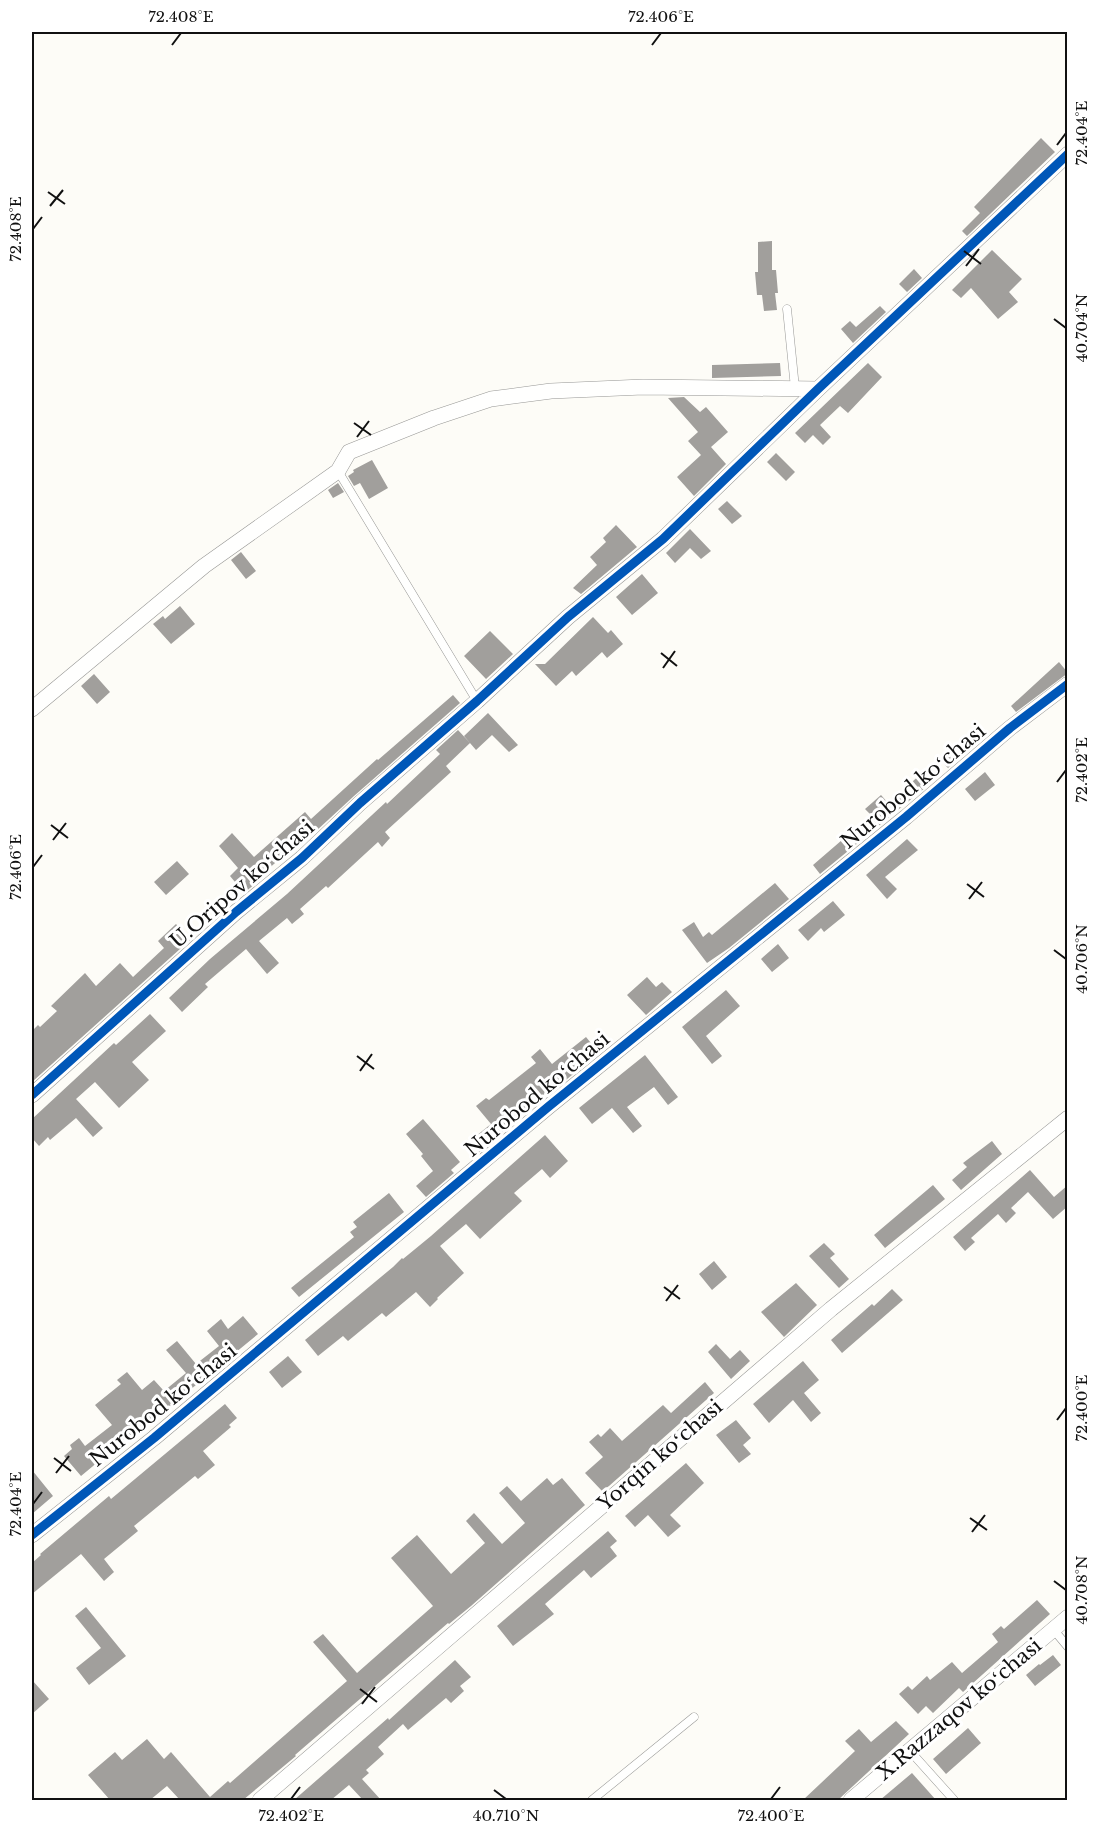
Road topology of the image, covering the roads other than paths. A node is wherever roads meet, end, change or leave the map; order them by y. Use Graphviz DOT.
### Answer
graph roads {
  1 [pos="1068,154"];
  2 [pos="787,309"];
  3 [pos="795,388"];
  4 [pos="818,389"];
  5 [pos="338,471"];
  6 [pos="1068,684"];
  7 [pos="477,701"];
  8 [pos="32,709"];
  9 [pos="32,1095"];
  10 [pos="1068,1118"];
  11 [pos="32,1535"];
  12 [pos="1068,1617"];
  13 [pos="1053,1629"];
  14 [pos="1068,1647"];
  15 [pos="694,1717"];
  16 [pos="910,1751"];
  17 [pos="260,1800"];
  18 [pos="592,1800"];
  19 [pos="851,1800"];
  20 [pos="954,1800"];
  1 -- 4 [label="street, U.Oripov koʻchasi"];
  2 -- 3 [label="lane"];
  3 -- 4 [label="street"];
  3 -- 5 [label="street"];
  4 -- 7 [label="street, U.Oripov koʻchasi"];
  5 -- 7 [label="lane"];
  5 -- 8 [label="street"];
  6 -- 11 [label="street, Nurobod koʻchasi"];
  7 -- 9 [label="street, U.Oripov koʻchasi"];
  10 -- 17 [label="street, Yorqin koʻchasi"];
  12 -- 13 [label="street, X.Razzaqov koʻchasi"];
  13 -- 14 [label="lane"];
  13 -- 16 [label="street, X.Razzaqov koʻchasi"];
  15 -- 18 [label="lane"];
  16 -- 19 [label="street, X.Razzaqov koʻchasi"];
  16 -- 20 [label="lane"];
}
